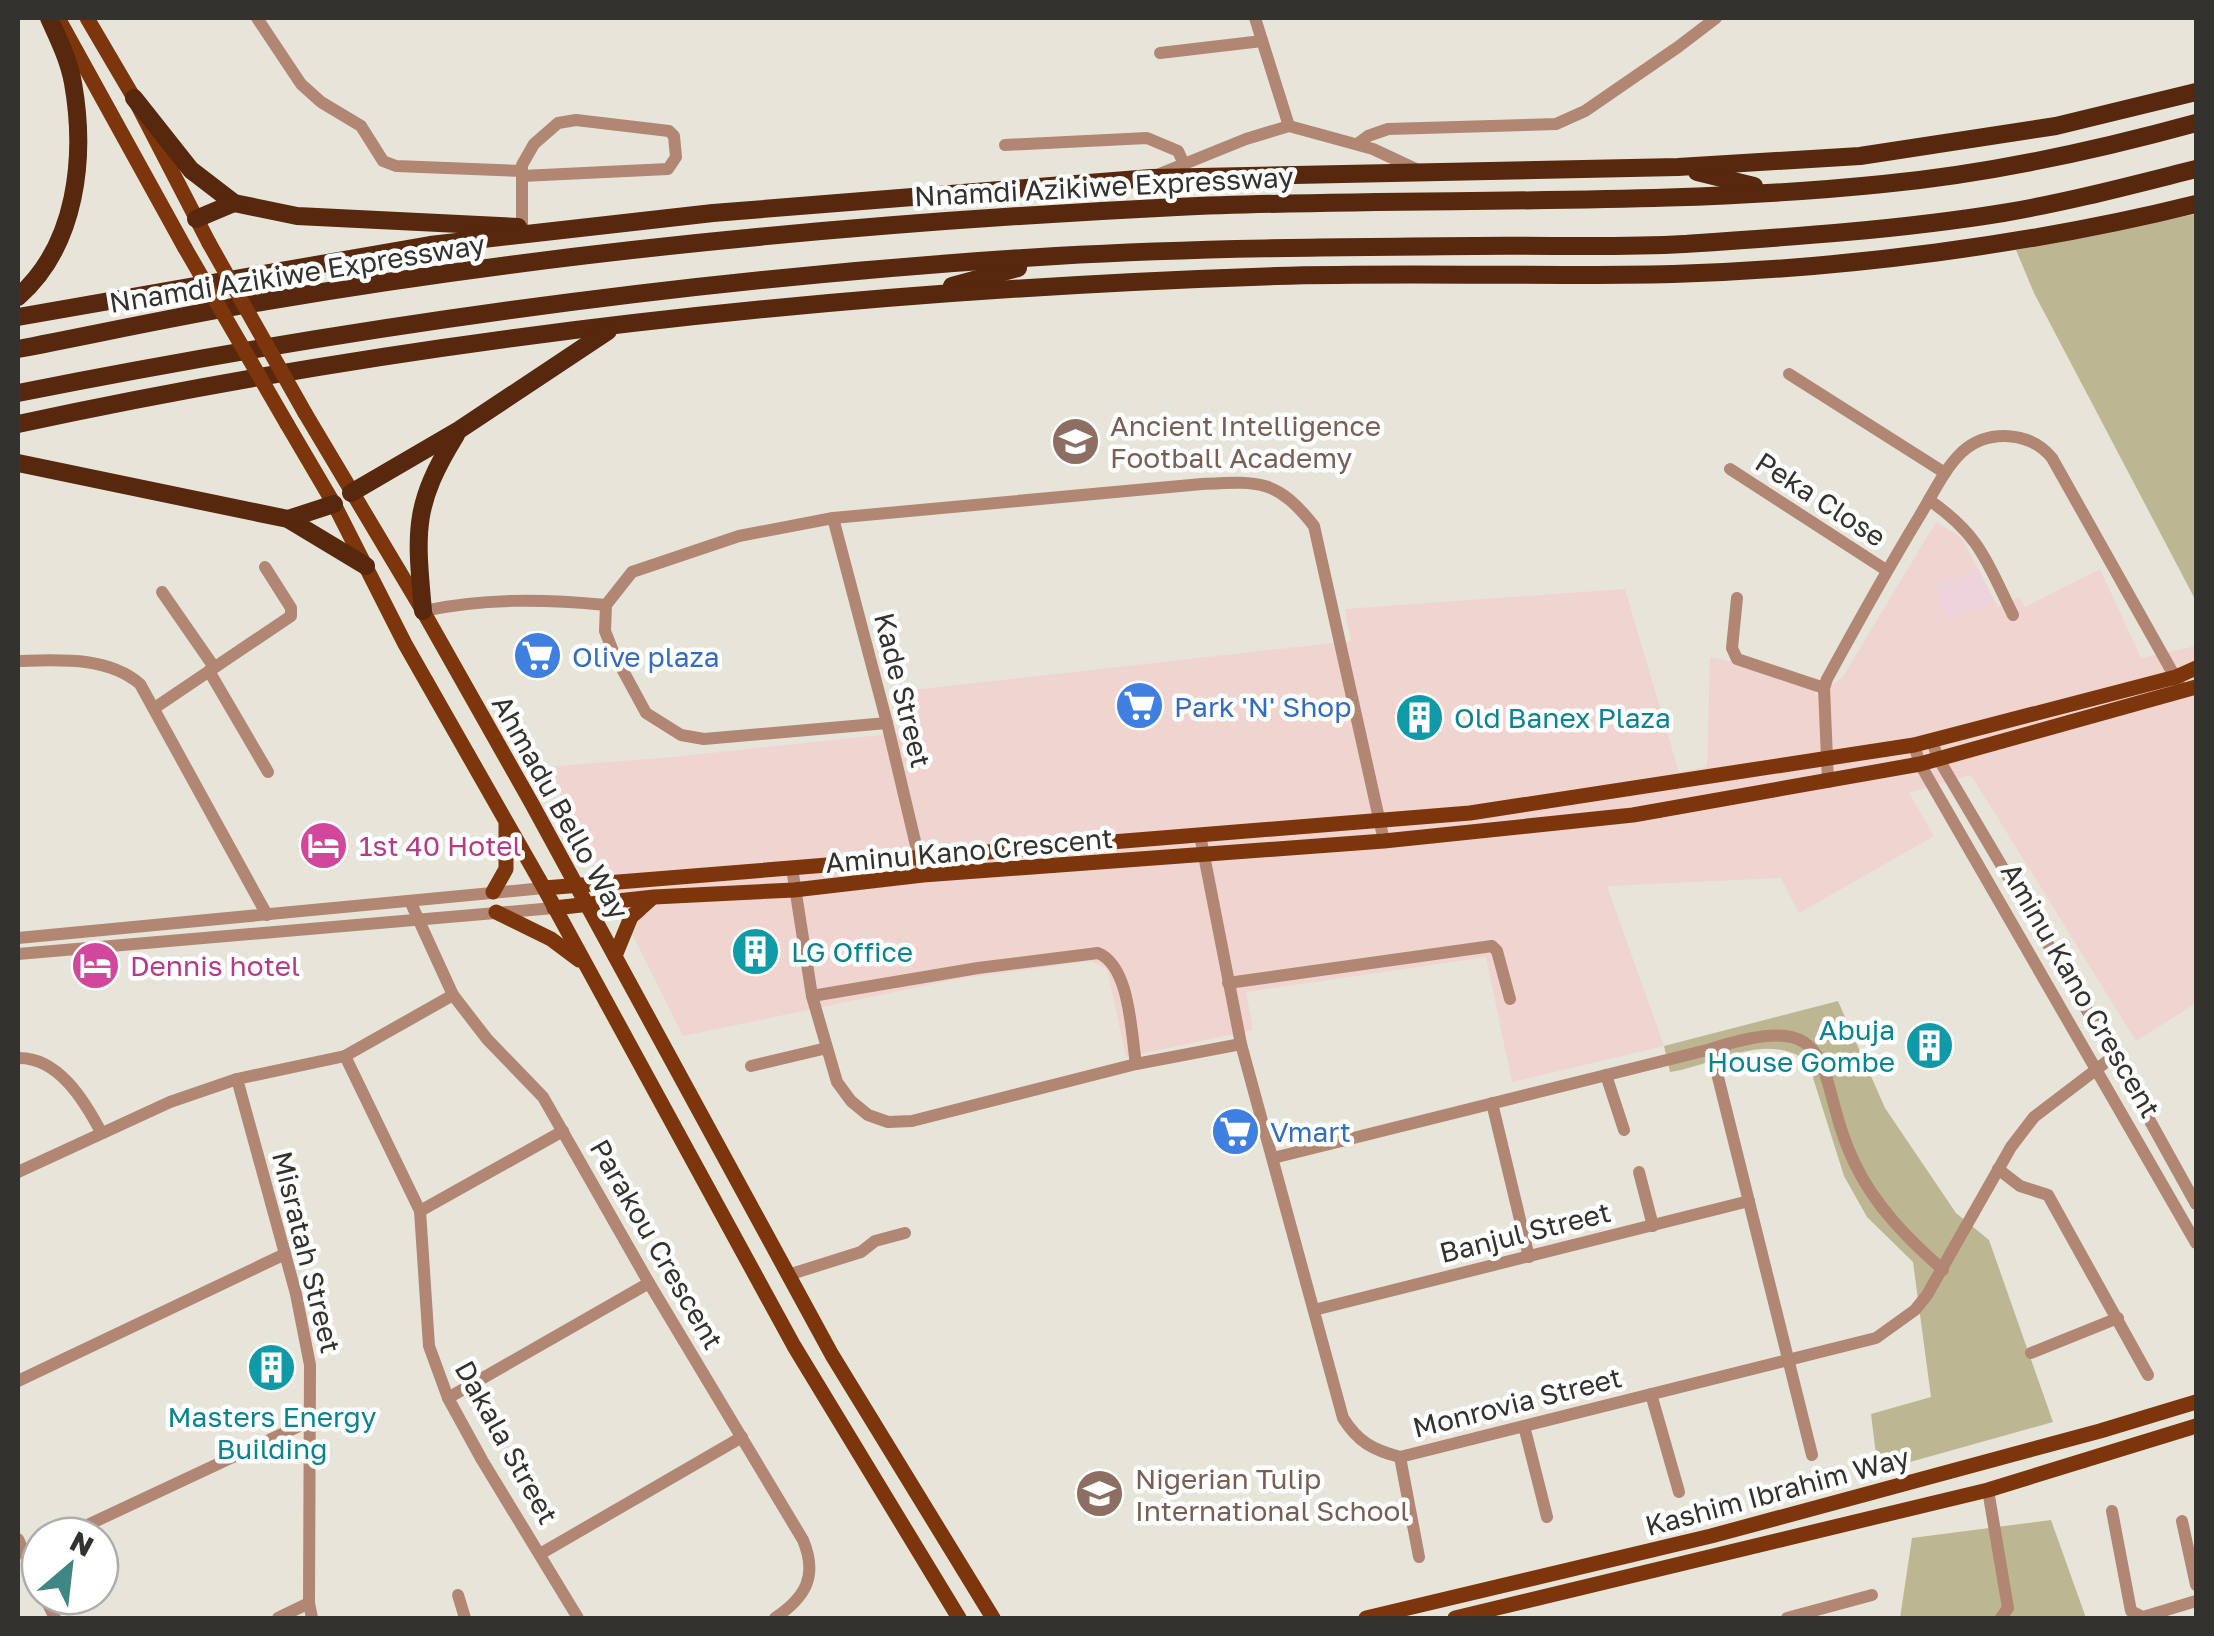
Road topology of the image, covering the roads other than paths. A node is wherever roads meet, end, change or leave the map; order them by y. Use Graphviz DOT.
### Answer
graph roads {
  1 [pos="49,18"];
  2 [pos="58,18"];
  3 [pos="87,18"];
  4 [pos="257,18"];
  5 [pos="1255,18"];
  6 [pos="1716,18"];
  7 [pos="1262,41"];
  8 [pos="1160,54"];
  9 [pos="2196,92"];
  10 [pos="134,98"];
  11 [pos="2196,123"];
  12 [pos="1289,126"];
  13 [pos="1356,144"];
  14 [pos="1005,145"];
  15 [pos="1184,164"];
  16 [pos="1678,167"];
  17 [pos="2196,170"];
  18 [pos="1422,172"];
  19 [pos="522,173"];
  20 [pos="1151,178"];
  21 [pos="941,192"];
  22 [pos="1779,192"];
  23 [pos="234,203"];
  24 [pos="2196,204"];
  25 [pos="196,220"];
  26 [pos="866,227"];
  27 [pos="530,230"];
  28 [pos="1053,256"];
  29 [pos="932,294"];
  30 [pos="18,297"];
  31 [pos="18,317"];
  32 [pos="616,326"];
  33 [pos="18,349"];
  34 [pos="1789,374"];
  35 [pos="18,393"];
  36 [pos="18,424"];
  37 [pos="459,430"];
  38 [pos="18,464"];
  39 [pos="1730,470"];
  40 [pos="1946,473"];
  41 [pos="351,493"];
  42 [pos="1929,500"];
  43 [pos="334,504"];
  44 [pos="833,518"];
  45 [pos="288,520"];
  46 [pos="366,566"];
  47 [pos="265,567"];
  48 [pos="1886,570"];
  49 [pos="162,592"];
  50 [pos="1737,598"];
  51 [pos="606,605"];
  52 [pos="423,611"];
  53 [pos="2014,615"];
  54 [pos="18,661"];
  55 [pos="2196,668"];
  56 [pos="211,669"];
  57 [pos="2185,685"];
  58 [pos="1824,688"];
  59 [pos="156,707"];
  60 [pos="887,724"];
  61 [pos="1932,741"];
  62 [pos="1914,745"];
  63 [pos="1938,758"];
  64 [pos="1826,760"];
  65 [pos="1920,764"];
  66 [pos="268,772"];
  67 [pos="1828,782"];
  68 [pos="1380,819"];
  69 [pos="506,821"];
  70 [pos="1200,835"];
  71 [pos="1384,841"];
  72 [pos="1202,856"];
  73 [pos="918,858"];
  74 [pos="566,865"];
  75 [pos="792,868"];
  76 [pos="922,875"];
  77 [pos="596,884"];
  78 [pos="577,885"];
  79 [pos="544,888"];
  80 [pos="794,890"];
  81 [pos="493,892"];
  82 [pos="654,897"];
  83 [pos="410,900"];
  84 [pos="587,903"];
  85 [pos="554,908"];
  86 [pos="266,912"];
  87 [pos="496,912"];
  88 [pos="417,919"];
  89 [pos="272,930"];
  90 [pos="18,938"];
  91 [pos="18,954"];
  92 [pos="615,956"];
  93 [pos="585,964"];
  94 [pos="1228,983"];
  95 [pos="453,995"];
  96 [pos="812,996"];
  97 [pos="1510,999"];
  98 [pos="1240,1044"];
  99 [pos="827,1048"];
  100 [pos="1710,1050"];
  101 [pos="345,1056"];
  102 [pos="2114,1056"];
  103 [pos="18,1058"];
  104 [pos="1136,1064"];
  105 [pos="750,1066"];
  106 [pos="2096,1068"];
  107 [pos="1606,1075"];
  108 [pos="237,1080"];
  109 [pos="1492,1103"];
  110 [pos="1624,1130"];
  111 [pos="563,1131"];
  112 [pos="101,1132"];
  113 [pos="1272,1158"];
  114 [pos="1998,1169"];
  115 [pos="18,1172"];
  116 [pos="1639,1172"];
  117 [pos="1749,1202"];
  118 [pos="2196,1204"];
  119 [pos="420,1212"];
  120 [pos="1652,1226"];
  121 [pos="904,1233"];
  122 [pos="2196,1243"];
  123 [pos="285,1254"];
  124 [pos="1529,1256"];
  125 [pos="1942,1270"];
  126 [pos="788,1275"];
  127 [pos="649,1284"];
  128 [pos="1314,1310"];
  129 [pos="2118,1318"];
  130 [pos="2031,1353"];
  131 [pos="1788,1360"];
  132 [pos="2148,1375"];
  133 [pos="18,1381"];
  134 [pos="1651,1394"];
  135 [pos="448,1398"];
  136 [pos="2196,1402"];
  137 [pos="312,1420"];
  138 [pos="1524,1426"];
  139 [pos="2196,1426"];
  140 [pos="742,1437"];
  141 [pos="1812,1455"];
  142 [pos="1400,1457"];
  143 [pos="1988,1490"];
  144 [pos="1679,1492"];
  145 [pos="2112,1512"];
  146 [pos="107,1516"];
  147 [pos="1547,1517"];
  148 [pos="2182,1521"];
  149 [pos="540,1554"];
  150 [pos="1419,1557"];
  151 [pos="2196,1584"];
  152 [pos="458,1595"];
  153 [pos="1872,1595"];
  154 [pos="2196,1601"];
  155 [pos="309,1603"];
  156 [pos="1797,1617"];
  157 [pos="278,1618"];
  158 [pos="312,1618"];
  159 [pos="466,1618"];
  160 [pos="578,1618"];
  161 [pos="775,1618"];
  162 [pos="959,1618"];
  163 [pos="994,1618"];
  164 [pos="1366,1618"];
  165 [pos="1454,1618"];
  166 [pos="2001,1618"];
  1 -- 30 [label="highway"];
  2 -- 43 [label="main road, Ahmadu Bello Way, bridge"];
  3 -- 10 [label="main road, Ahmadu Bello Way"];
  4 -- 19 [label="street"];
  5 -- 7 [label="street"];
  6 -- 13 [label="street"];
  7 -- 8 [label="street"];
  7 -- 12 [label="street"];
  9 -- 16 [label="highway, Nnamdi Azikiwe Expressway"];
  10 -- 23 [label="highway"];
  10 -- 25 [label="main road, Ahmadu Bello Way"];
  11 -- 22 [label="highway, Nnamdi Azikiwe Expressway"];
  12 -- 13 [label="street"];
  12 -- 15 [label="street"];
  13 -- 18 [label="street"];
  14 -- 15 [label="street"];
  15 -- 20 [label="street"];
  16 -- 18 [label="highway, Nnamdi Azikiwe Expressway"];
  16 -- 22 [label="highway"];
  17 -- 28 [label="highway"];
  18 -- 20 [label="highway, Nnamdi Azikiwe Expressway"];
  19 -- 19 [label="street"];
  19 -- 27 [label="street"];
  20 -- 21 [label="highway, Nnamdi Azikiwe Expressway"];
  21 -- 26 [label="highway"];
  21 -- 27 [label="highway, Nnamdi Azikiwe Expressway"];
  22 -- 26 [label="highway, Nnamdi Azikiwe Expressway"];
  23 -- 25 [label="highway"];
  23 -- 27 [label="highway"];
  24 -- 29 [label="highway"];
  25 -- 41 [label="main road, Ahmadu Bello Way, bridge"];
  26 -- 33 [label="highway, Nnamdi Azikiwe Expressway"];
  27 -- 31 [label="highway, Nnamdi Azikiwe Expressway"];
  28 -- 29 [label="highway"];
  28 -- 35 [label="highway"];
  29 -- 32 [label="highway"];
  32 -- 36 [label="highway"];
  32 -- 37 [label="highway"];
  34 -- 40 [label="street"];
  37 -- 41 [label="highway"];
  37 -- 52 [label="highway"];
  38 -- 45 [label="highway"];
  39 -- 48 [label="street, Peka Close"];
  40 -- 42 [label="street"];
  40 -- 57 [label="street"];
  41 -- 52 [label="main road, Ahmadu Bello Way"];
  42 -- 48 [label="street"];
  42 -- 53 [label="street"];
  43 -- 45 [label="highway"];
  43 -- 46 [label="main road, Ahmadu Bello Way"];
  44 -- 51 [label="street"];
  44 -- 60 [label="street, Kade Street"];
  44 -- 68 [label="street"];
  45 -- 46 [label="highway"];
  46 -- 69 [label="main road, Ahmadu Bello Way"];
  47 -- 56 [label="street"];
  48 -- 58 [label="street"];
  49 -- 56 [label="street"];
  50 -- 58 [label="street"];
  51 -- 52 [label="street"];
  51 -- 60 [label="street"];
  52 -- 74 [label="main road, Ahmadu Bello Way"];
  54 -- 59 [label="street"];
  55 -- 57 [label="main road, Aminu Kano Crescent"];
  56 -- 59 [label="street"];
  56 -- 66 [label="street"];
  57 -- 61 [label="main road, Aminu Kano Crescent"];
  57 -- 63 [label="main road, Aminu Kano Crescent"];
  58 -- 64 [label="street"];
  59 -- 86 [label="street"];
  60 -- 73 [label="street, Kade Street"];
  61 -- 62 [label="main road, Aminu Kano Crescent"];
  61 -- 63 [label="street, Aminu Kano Crescent"];
  62 -- 64 [label="main road, Aminu Kano Crescent"];
  62 -- 65 [label="street, Aminu Kano Crescent"];
  63 -- 65 [label="main road, Aminu Kano Crescent"];
  63 -- 102 [label="street, Aminu Kano Crescent"];
  64 -- 67 [label="street"];
  64 -- 68 [label="main road, Aminu Kano Crescent"];
  65 -- 67 [label="main road, Aminu Kano Crescent"];
  65 -- 106 [label="street, Aminu Kano Crescent"];
  67 -- 71 [label="main road, Aminu Kano Crescent"];
  68 -- 70 [label="main road, Aminu Kano Crescent"];
  68 -- 71 [label="street"];
  69 -- 79 [label="main road, Ahmadu Bello Way"];
  69 -- 81 [label="main road"];
  70 -- 72 [label="street, Monrovia Street"];
  70 -- 73 [label="main road, Aminu Kano Crescent"];
  71 -- 72 [label="main road, Aminu Kano Crescent"];
  72 -- 76 [label="main road, Aminu Kano Crescent"];
  72 -- 94 [label="street, Monrovia Street"];
  73 -- 75 [label="main road, Aminu Kano Crescent"];
  73 -- 76 [label="street, Kade Street"];
  74 -- 77 [label="main road"];
  74 -- 78 [label="main road, Ahmadu Bello Way"];
  75 -- 77 [label="main road, Aminu Kano Crescent"];
  75 -- 80 [label="street"];
  76 -- 80 [label="main road, Aminu Kano Crescent"];
  77 -- 78 [label="main road, Aminu Kano Crescent"];
  78 -- 79 [label="main road, Aminu Kano Crescent"];
  78 -- 84 [label="main road, Ahmadu Bello Way"];
  79 -- 81 [label="street"];
  79 -- 85 [label="main road, Ahmadu Bello Way"];
  80 -- 82 [label="main road, Aminu Kano Crescent"];
  80 -- 96 [label="street"];
  81 -- 83 [label="street"];
  82 -- 84 [label="main road, Aminu Kano Crescent"];
  82 -- 92 [label="main road"];
  83 -- 86 [label="street"];
  83 -- 88 [label="street, Parakou Crescent"];
  84 -- 85 [label="main road, Aminu Kano Crescent"];
  84 -- 92 [label="main road, Ahmadu Bello Way"];
  85 -- 87 [label="street, Aminu Kano Crescent"];
  85 -- 93 [label="main road, Ahmadu Bello Way"];
  86 -- 89 [label="street"];
  86 -- 90 [label="street"];
  87 -- 88 [label="street, Aminu Kano Crescent"];
  87 -- 93 [label="main road"];
  88 -- 89 [label="street, Aminu Kano Crescent"];
  88 -- 95 [label="street, Parakou Crescent"];
  89 -- 91 [label="street, Aminu Kano Crescent"];
  92 -- 126 [label="main road, Ahmadu Bello Way"];
  93 -- 162 [label="main road, Ahmadu Bello Way"];
  94 -- 97 [label="street"];
  94 -- 98 [label="street, Monrovia Street"];
  95 -- 101 [label="street"];
  95 -- 111 [label="street, Parakou Crescent"];
  96 -- 99 [label="street"];
  96 -- 104 [label="street"];
  98 -- 104 [label="street"];
  98 -- 113 [label="street, Monrovia Street"];
  99 -- 104 [label="street"];
  99 -- 105 [label="street"];
  100 -- 107 [label="street"];
  100 -- 117 [label="street"];
  100 -- 125 [label="street"];
  101 -- 108 [label="street"];
  101 -- 119 [label="street, Dakala Street"];
  102 -- 106 [label="street, Monrovia Street"];
  102 -- 118 [label="street, Aminu Kano Crescent"];
  103 -- 112 [label="street"];
  106 -- 114 [label="street, Monrovia Street"];
  106 -- 122 [label="street, Aminu Kano Crescent"];
  107 -- 109 [label="street"];
  107 -- 110 [label="street"];
  108 -- 112 [label="street"];
  108 -- 123 [label="street, Misratah Street"];
  109 -- 113 [label="street"];
  109 -- 124 [label="street"];
  111 -- 119 [label="street"];
  111 -- 127 [label="street, Parakou Crescent"];
  112 -- 115 [label="street"];
  113 -- 128 [label="street, Monrovia Street"];
  114 -- 125 [label="street, Monrovia Street"];
  114 -- 129 [label="street"];
  116 -- 120 [label="street"];
  117 -- 120 [label="street, Banjul Street"];
  117 -- 131 [label="street"];
  119 -- 135 [label="street, Dakala Street"];
  120 -- 124 [label="street, Banjul Street"];
  121 -- 126 [label="street"];
  123 -- 133 [label="street"];
  123 -- 137 [label="street, Misratah Street"];
  124 -- 128 [label="street, Banjul Street"];
  125 -- 131 [label="street, Monrovia Street"];
  126 -- 163 [label="main road, Ahmadu Bello Way"];
  127 -- 135 [label="street"];
  127 -- 140 [label="street, Parakou Crescent"];
  128 -- 142 [label="street, Monrovia Street"];
  129 -- 130 [label="street"];
  129 -- 132 [label="street"];
  131 -- 134 [label="street, Monrovia Street"];
  131 -- 141 [label="street"];
  134 -- 138 [label="street, Monrovia Street"];
  134 -- 144 [label="street"];
  135 -- 149 [label="street, Dakala Street"];
  136 -- 164 [label="main road, Kashim Ibrahim Way"];
  137 -- 146 [label="street"];
  137 -- 155 [label="street, Misratah Street"];
  138 -- 142 [label="street, Monrovia Street"];
  138 -- 147 [label="street"];
  139 -- 143 [label="main road, Kashim Ibrahim Way"];
  140 -- 149 [label="street"];
  140 -- 161 [label="street, Parakou Crescent"];
  142 -- 150 [label="street"];
  143 -- 165 [label="main road, Kashim Ibrahim Way"];
  143 -- 166 [label="street"];
  145 -- 154 [label="street"];
  148 -- 151 [label="street"];
  149 -- 160 [label="street, Dakala Street"];
  152 -- 159 [label="street"];
  153 -- 156 [label="street"];
  155 -- 157 [label="street"];
  155 -- 158 [label="street, Misratah Street"];
}
